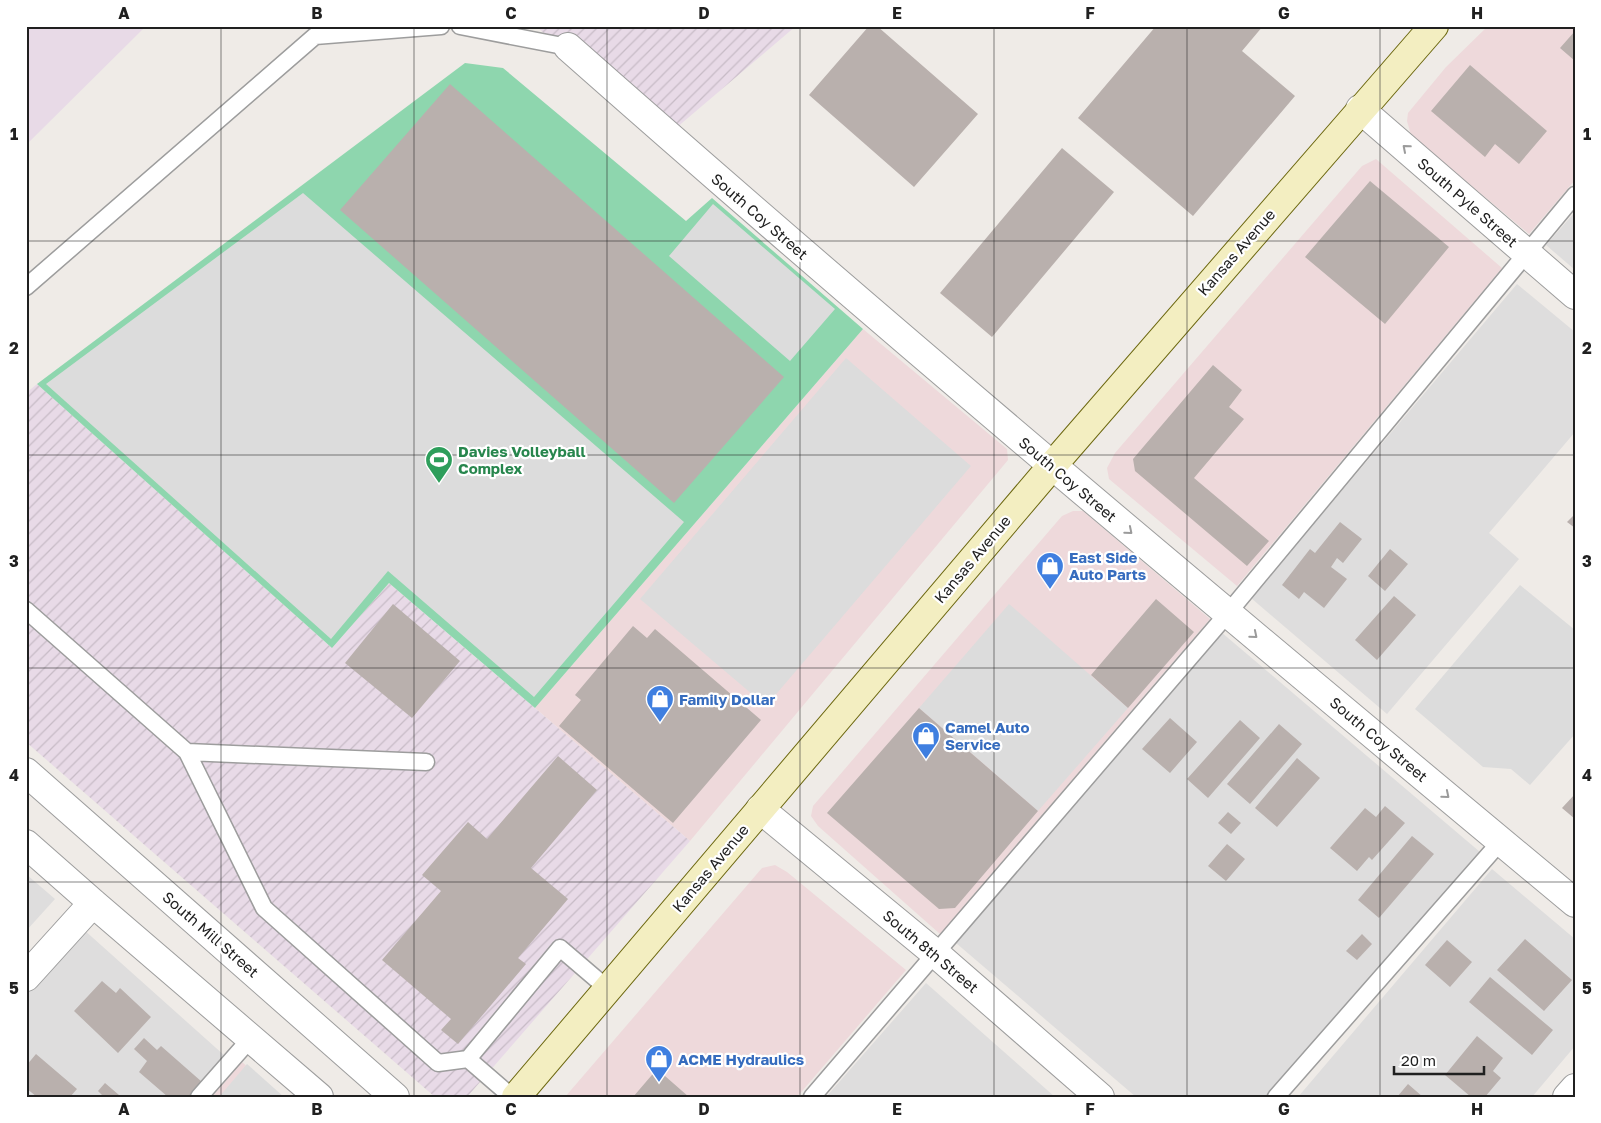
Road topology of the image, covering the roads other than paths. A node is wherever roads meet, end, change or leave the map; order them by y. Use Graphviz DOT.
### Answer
graph roads {
  1 [pos="441,26"];
  2 [pos="460,26"];
  3 [pos="1434,26"];
  4 [pos="568,47"];
  5 [pos="1360,109"];
  6 [pos="1575,196"];
  7 [pos="1527,253"];
  8 [pos="26,287"];
  9 [pos="1575,295"];
  10 [pos="1052,466"];
  11 [pos="26,610"];
  12 [pos="1228,613"];
  13 [pos="187,752"];
  14 [pos="426,762"];
  15 [pos="26,772"];
  16 [pos="760,809"];
  17 [pos="1501,841"];
  18 [pos="26,844"];
  19 [pos="93,903"];
  20 [pos="1575,903"];
  21 [pos="936,954"];
  22 [pos="26,977"];
  23 [pos="608,989"];
  24 [pos="251,1038"];
  25 [pos="468,1059"];
  26 [pos="1575,1088"];
  27 [pos="199,1097"];
  28 [pos="319,1097"];
  29 [pos="395,1097"];
  30 [pos="512,1097"];
  31 [pos="516,1097"];
  32 [pos="812,1097"];
  33 [pos="1100,1097"];
  34 [pos="1276,1097"];
  35 [pos="1567,1097"];
  1 -- 8 [label="lane"];
  2 -- 4 [label="lane"];
  3 -- 5 [label="main road, Kansas Avenue"];
  4 -- 10 [label="street, South Coy Street"];
  7 -- 5 [label="street, South Pyle Street, one-way"];
  5 -- 10 [label="main road, Kansas Avenue"];
  6 -- 7 [label="lane"];
  7 -- 9 [label="street, South Pyle Street"];
  7 -- 12 [label="lane"];
  10 -- 12 [label="street, South Coy Street, one-way"];
  10 -- 16 [label="main road, Kansas Avenue"];
  11 -- 13 [label="lane"];
  12 -- 17 [label="street, South Coy Street, one-way"];
  12 -- 21 [label="lane"];
  13 -- 14 [label="lane"];
  13 -- 25 [label="lane"];
  15 -- 29 [label="street, South Mill Street"];
  16 -- 21 [label="street, South 8th Street"];
  16 -- 23 [label="main road, Kansas Avenue"];
  17 -- 20 [label="street, South Coy Street"];
  17 -- 34 [label="lane"];
  18 -- 19 [label="street"];
  19 -- 22 [label="street"];
  19 -- 24 [label="street"];
  21 -- 32 [label="lane"];
  21 -- 33 [label="street, South 8th Street"];
  23 -- 25 [label="lane"];
  23 -- 31 [label="main road, Kansas Avenue"];
  24 -- 27 [label="lane"];
  24 -- 28 [label="street"];
  25 -- 30 [label="lane"];
  26 -- 35 [label="street"];
}
